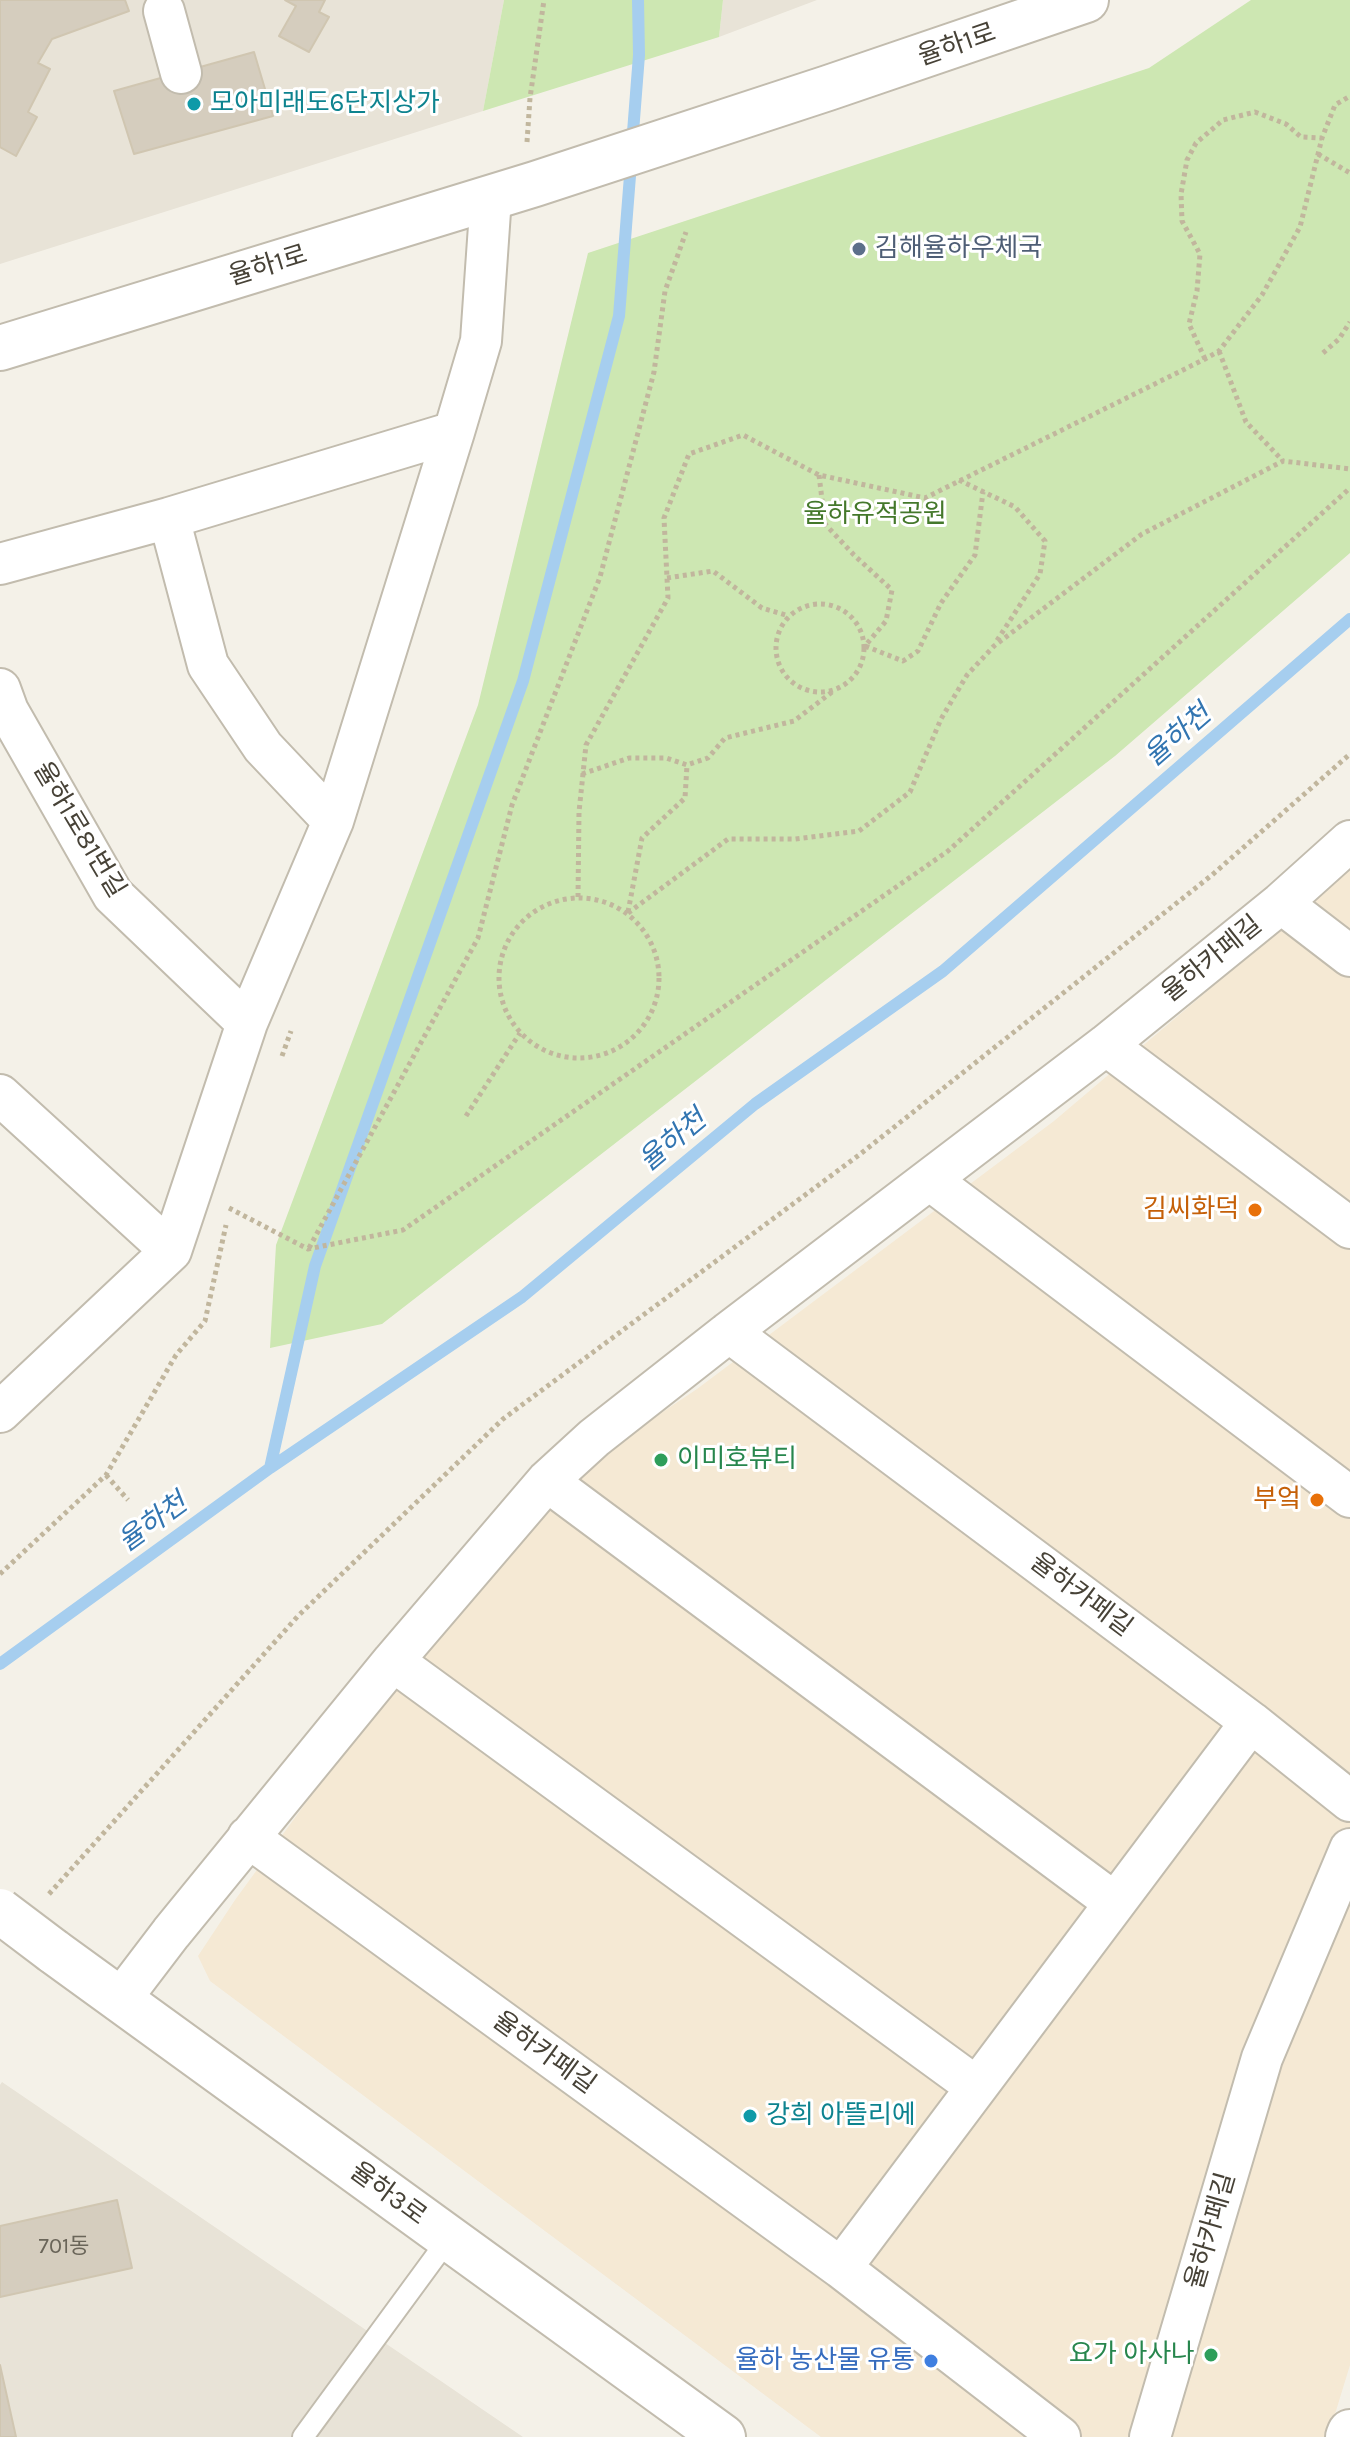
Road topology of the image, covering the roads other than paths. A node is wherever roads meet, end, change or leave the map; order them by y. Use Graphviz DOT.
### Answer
graph roads {
  1 [pos="1086,0"];
  2 [pos="164,11"];
  3 [pos="181,73"];
  4 [pos="491,197"];
  5 [pos="0,348"];
  6 [pos="454,432"];
  7 [pos="169,518"];
  8 [pos="0,564"];
  9 [pos="0,689"];
  10 [pos="333,821"];
  11 [pos="1350,841"];
  12 [pos="1281,903"];
  13 [pos="1350,956"];
  14 [pos="247,1023"];
  15 [pos="1106,1045"];
  16 [pos="0,1095"];
  17 [pos="930,1180"];
  18 [pos="1350,1228"];
  19 [pos="171,1251"];
  20 [pos="729,1332"];
  21 [pos="2,1406"];
  22 [pos="547,1481"];
  23 [pos="1350,1497"];
  24 [pos="393,1661"];
  25 [pos="1251,1722"];
  26 [pos="1350,1801"];
  27 [pos="248,1837"];
  28 [pos="1350,1849"];
  29 [pos="1115,1903"];
  30 [pos="20,1907"];
  31 [pos="120,2000"];
  32 [pos="975,2086"];
  33 [pos="449,2238"];
  34 [pos="841,2268"];
  35 [pos="303,2437"];
  36 [pos="723,2437"];
  37 [pos="1060,2437"];
  38 [pos="1150,2437"];
  1 -- 4 [label="street, 율하1로"];
  2 -- 3 [label="street"];
  4 -- 5 [label="street, 율하1로"];
  4 -- 6 [label="street"];
  6 -- 7 [label="street"];
  6 -- 10 [label="street"];
  7 -- 8 [label="street"];
  7 -- 10 [label="street"];
  9 -- 14 [label="street, 율하1로81번길"];
  10 -- 14 [label="street"];
  11 -- 12 [label="street, 율하카페길"];
  12 -- 13 [label="street, 율하카페길"];
  12 -- 15 [label="street, 율하카페길"];
  14 -- 19 [label="street"];
  15 -- 17 [label="street, 율하카페길"];
  15 -- 18 [label="street"];
  16 -- 19 [label="street"];
  17 -- 20 [label="street, 율하카페길"];
  17 -- 23 [label="street"];
  19 -- 21 [label="street"];
  20 -- 22 [label="street, 율하카페길"];
  20 -- 25 [label="street, 율하카페길"];
  22 -- 24 [label="street, 율하카페길"];
  22 -- 29 [label="street"];
  24 -- 27 [label="street, 율하카페길"];
  24 -- 32 [label="street"];
  25 -- 26 [label="street, 율하카페길"];
  25 -- 29 [label="street"];
  27 -- 31 [label="street, 율하카페길"];
  27 -- 34 [label="street, 율하카페길"];
  28 -- 38 [label="street, 율하카페길"];
  29 -- 32 [label="street"];
  30 -- 31 [label="street, 율하3로, bridge"];
  31 -- 33 [label="street, 율하3로"];
  32 -- 34 [label="street"];
  33 -- 35 [label="lane"];
  33 -- 36 [label="street, 율하3로"];
  34 -- 37 [label="street, 율하카페길"];
}
